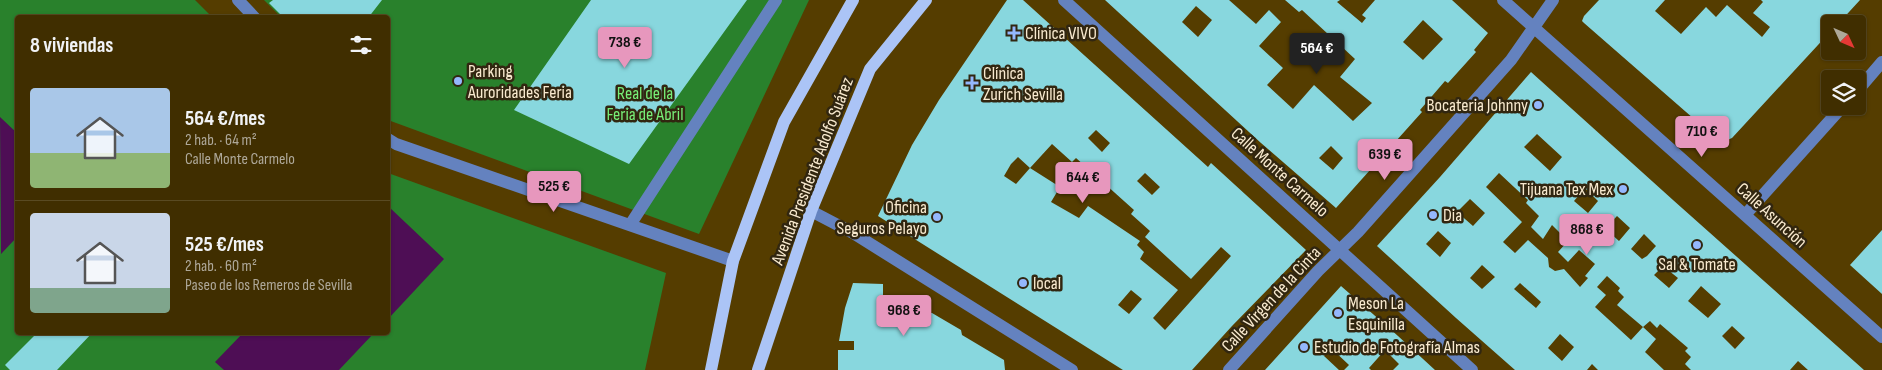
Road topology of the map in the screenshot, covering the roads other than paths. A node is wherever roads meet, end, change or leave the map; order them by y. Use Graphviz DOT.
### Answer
graph roads {
  1 [pos="238,0"];
  2 [pos="776,0"];
  3 [pos="853,0"];
  4 [pos="926,0"];
  5 [pos="1064,0"];
  6 [pos="1503,0"];
  7 [pos="1553,0"];
  8 [pos="252,15"];
  9 [pos="1534,28"];
  10 [pos="1882,62"];
  11 [pos="1866,81"];
  12 [pos="1835,115"];
  13 [pos="390,140"];
  14 [pos="811,211"];
  15 [pos="1746,214"];
  16 [pos="630,225"];
  17 [pos="1340,250"];
  18 [pos="732,261"];
  19 [pos="1882,337"];
  20 [pos="711,370"];
  21 [pos="758,370"];
  22 [pos="1072,370"];
  23 [pos="1229,370"];
  24 [pos="1472,370"];
  1 -- 8 [label="street"];
  2 -- 16 [label="street"];
  3 -- 18 [label="main road, Avenida Presidente Adolfo Suárez"];
  4 -- 14 [label="main road, Avenida Presidente Adolfo Suárez"];
  5 -- 17 [label="street, Calle Monte Carmelo"];
  6 -- 9 [label="street, Calle Asunción"];
  7 -- 9 [label="street, Calle Virgen de la Cinta"];
  9 -- 15 [label="street, Calle Asunción"];
  9 -- 17 [label="street, Calle Virgen de la Cinta"];
  10 -- 11 [label="street"];
  12 -- 15 [label="street"];
  13 -- 16 [label="street"];
  14 -- 21 [label="main road, Avenida Presidente Adolfo Suárez"];
  14 -- 22 [label="street"];
  15 -- 19 [label="street, Calle Asunción"];
  16 -- 18 [label="street"];
  17 -- 23 [label="street, Calle Virgen de la Cinta"];
  17 -- 24 [label="street, Calle Monte Carmelo"];
  18 -- 20 [label="main road, Avenida Presidente Adolfo Suárez"];
}
